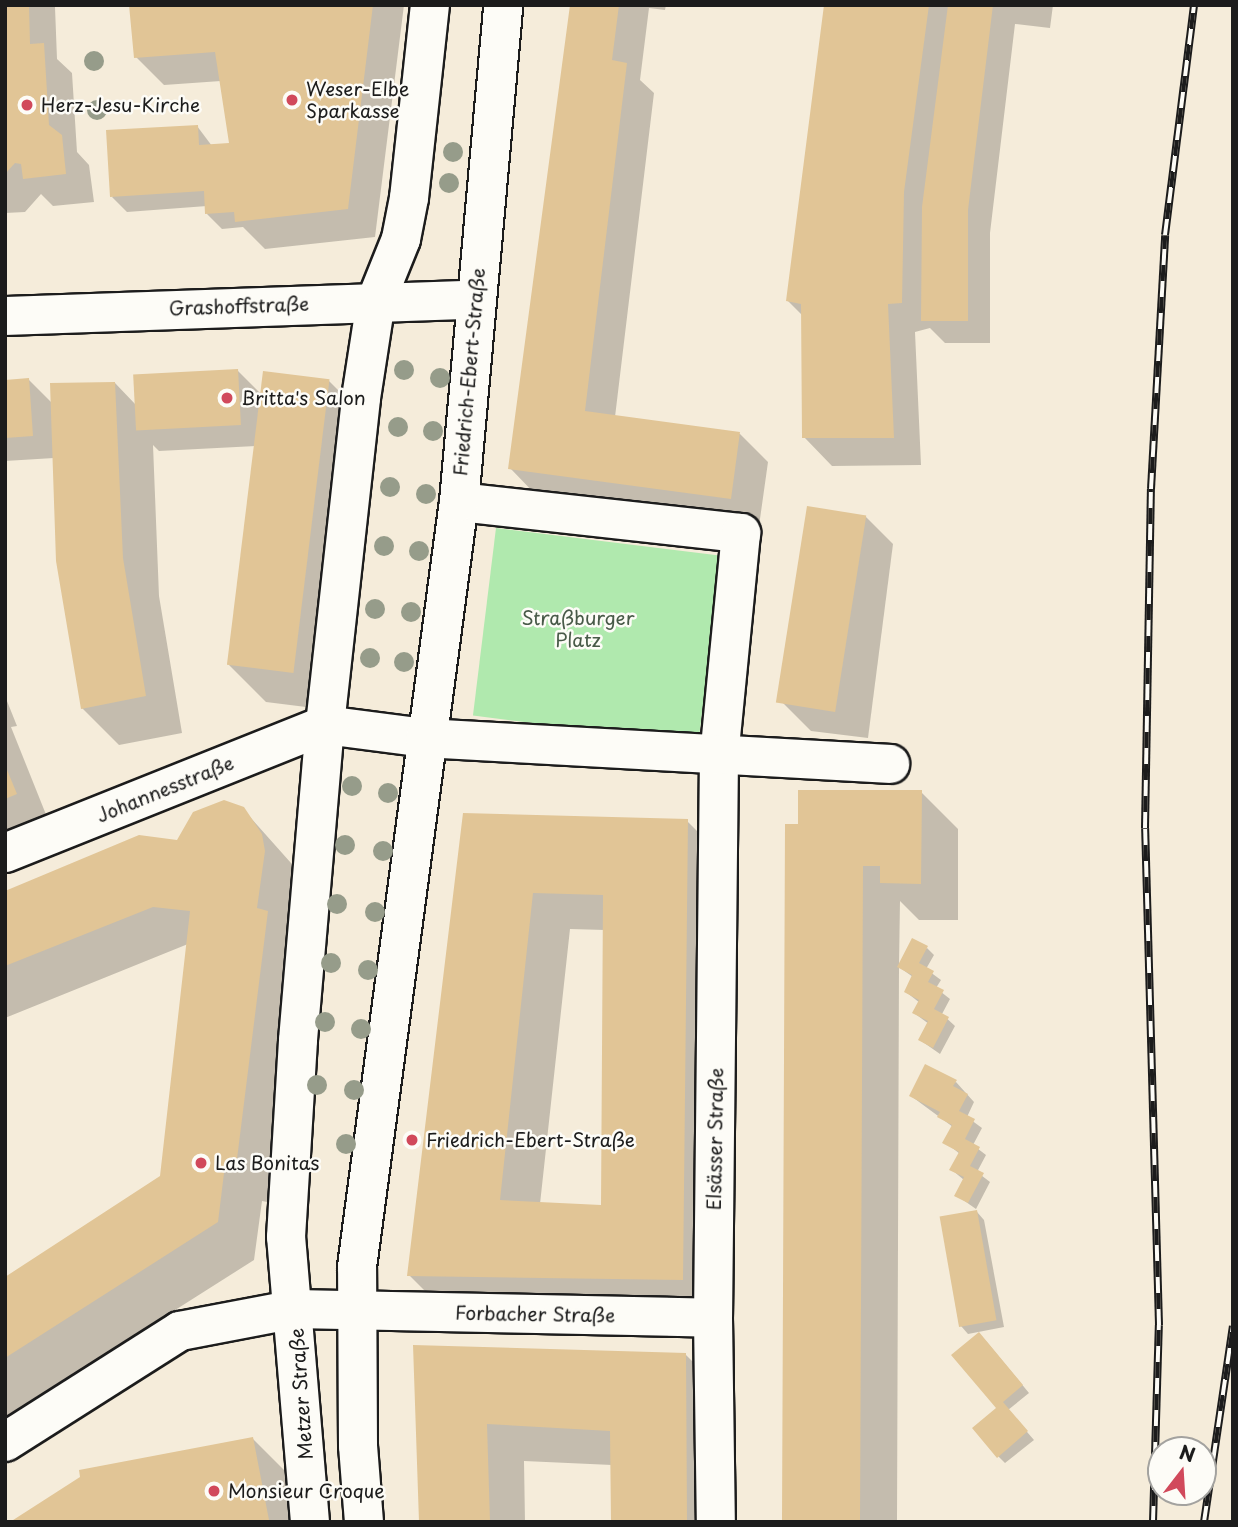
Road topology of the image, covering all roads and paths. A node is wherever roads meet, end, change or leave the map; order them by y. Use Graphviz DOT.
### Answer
graph roads {
  1 [pos="429,5"];
  2 [pos="503,5"];
  3 [pos="473,300"];
  4 [pos="376,301"];
  5 [pos="5,316"];
  6 [pos="459,502"];
  7 [pos="325,725"];
  8 [pos="425,738"];
  9 [pos="719,756"];
  10 [pos="890,764"];
  11 [pos="5,853"];
  12 [pos="295,1308"];
  13 [pos="357,1311"];
  14 [pos="713,1318"];
  15 [pos="5,1442"];
  16 [pos="310,1522"];
  17 [pos="365,1522"];
  18 [pos="716,1522"];
  1 -- 4 [label="street"];
  2 -- 3 [label="street, Friedrich-Ebert-Straße"];
  3 -- 4 [label="street, Grashoffstraße"];
  3 -- 6 [label="street, Friedrich-Ebert-Straße"];
  4 -- 5 [label="street, Grashoffstraße"];
  4 -- 7 [label="street"];
  6 -- 8 [label="street, Friedrich-Ebert-Straße"];
  6 -- 9 [label="street"];
  7 -- 8 [label="street"];
  7 -- 11 [label="street, Johannesstraße"];
  7 -- 12 [label="street"];
  8 -- 9 [label="street"];
  8 -- 13 [label="street, Friedrich-Ebert-Straße"];
  9 -- 10 [label="street"];
  9 -- 14 [label="street, Elsässer Straße"];
  12 -- 13 [label="street"];
  12 -- 15 [label="street"];
  12 -- 16 [label="street, Metzer Straße"];
  13 -- 14 [label="street, Forbacher Straße"];
  13 -- 17 [label="street"];
  14 -- 18 [label="street, Elsässer Straße"];
}
